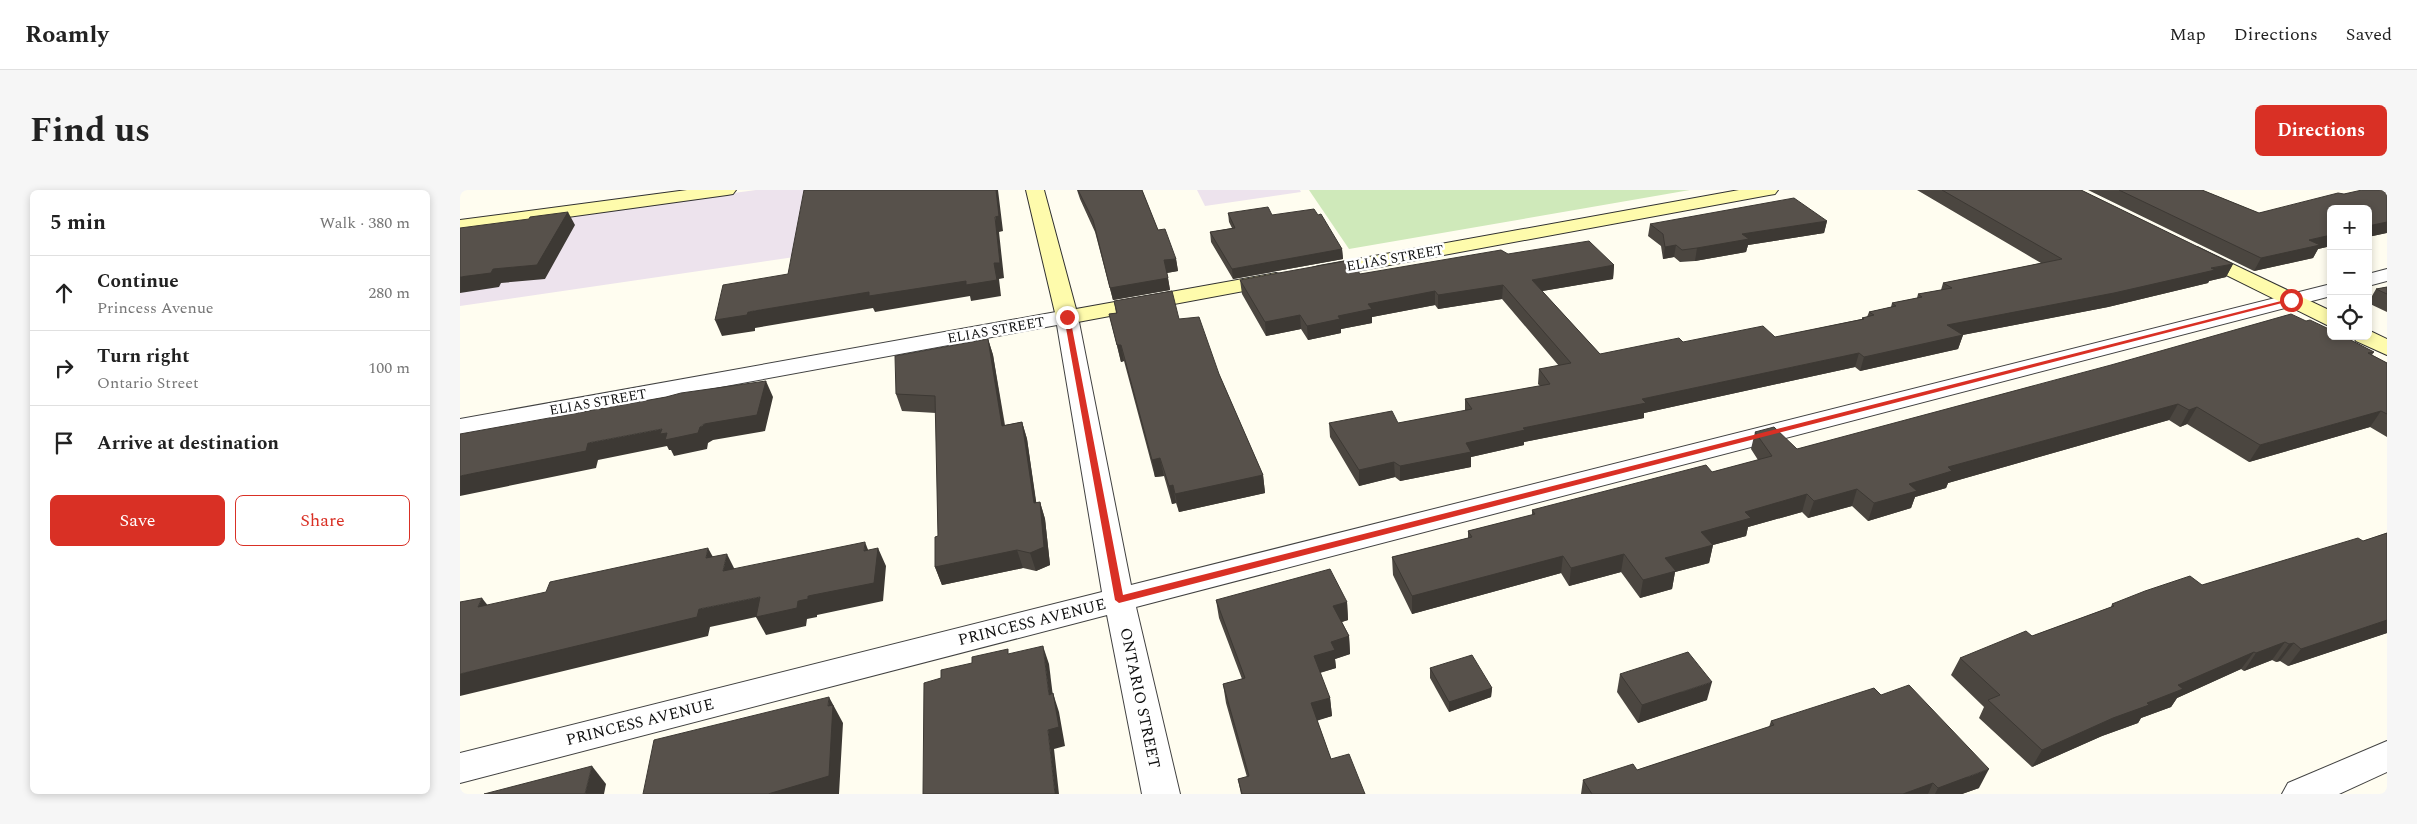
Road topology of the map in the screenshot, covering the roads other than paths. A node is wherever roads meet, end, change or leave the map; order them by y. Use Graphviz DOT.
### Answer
graph roads {
  1 [pos="726,190"];
  2 [pos="1035,190"];
  3 [pos="1769,190"];
  4 [pos="460,226"];
  5 [pos="2176,243"];
  6 [pos="2387,275"];
  7 [pos="2372,279"];
  8 [pos="2327,291"];
  9 [pos="2291,300"];
  10 [pos="1067,317"];
  11 [pos="2327,318"];
  12 [pos="2372,340"];
  13 [pos="2387,348"];
  14 [pos="460,427"];
  15 [pos="1119,600"];
  16 [pos="2387,756"];
  17 [pos="460,768"];
  18 [pos="1161,794"];
  19 [pos="2301,794"];
  1 -- 4 [label="street"];
  2 -- 10 [label="street, ONTARIO STREET"];
  3 -- 10 [label="street, ELIAS STREET"];
  5 -- 9 [label="street"];
  6 -- 7 [label="street"];
  8 -- 9 [label="street, PRINCESS AVENUE"];
  9 -- 11 [label="street"];
  9 -- 15 [label="street, PRINCESS AVENUE"];
  10 -- 14 [label="street, ELIAS STREET"];
  10 -- 15 [label="street, ONTARIO STREET"];
  12 -- 13 [label="street"];
  15 -- 17 [label="street, PRINCESS AVENUE"];
  15 -- 18 [label="street, ONTARIO STREET"];
  16 -- 19 [label="street"];
}
